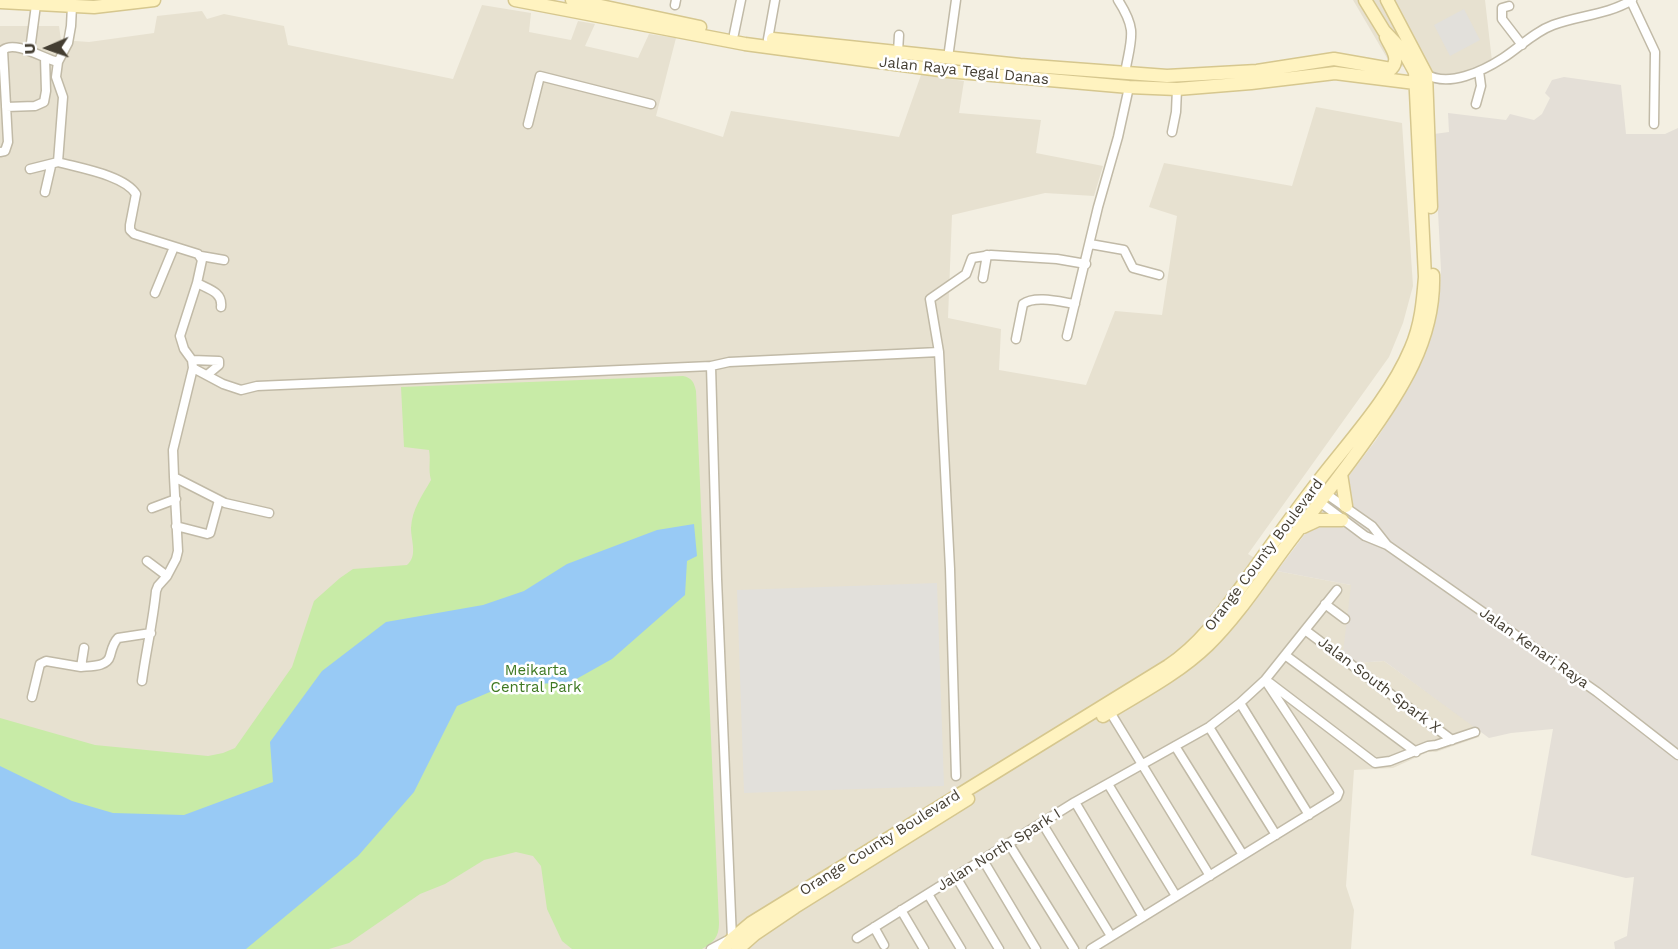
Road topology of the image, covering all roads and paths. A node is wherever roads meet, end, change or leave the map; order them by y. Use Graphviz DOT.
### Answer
graph roads {
  1 [pos="154,0"];
  2 [pos="515,0"];
  3 [pos="572,0"];
  4 [pos="741,0"];
  5 [pos="775,0"];
  6 [pos="956,0"];
  7 [pos="1118,0"];
  8 [pos="1365,0"];
  9 [pos="1387,0"];
  10 [pos="1628,1"];
  11 [pos="0,2"];
  12 [pos="609,4"];
  13 [pos="36,5"];
  14 [pos="72,6"];
  15 [pos="1509,6"];
  16 [pos="1401,26"];
  17 [pos="1384,31"];
  18 [pos="899,35"];
  19 [pos="741,38"];
  20 [pos="768,39"];
  21 [pos="1521,45"];
  22 [pos="30,50"];
  23 [pos="898,52"];
  24 [pos="45,58"];
  25 [pos="948,58"];
  26 [pos="58,62"];
  27 [pos="1391,69"];
  28 [pos="1020,71"];
  29 [pos="1479,71"];
  30 [pos="1125,72"];
  31 [pos="1418,76"];
  32 [pos="1156,82"];
  33 [pos="2,84"];
  34 [pos="1129,87"];
  35 [pos="1177,89"];
  36 [pos="651,104"];
  37 [pos="1476,104"];
  38 [pos="6,107"];
  39 [pos="528,124"];
  40 [pos="1654,124"];
  41 [pos="1172,132"];
  42 [pos="0,152"];
  43 [pos="54,164"];
  44 [pos="30,169"];
  45 [pos="45,192"];
  46 [pos="1090,244"];
  47 [pos="174,247"];
  48 [pos="987,255"];
  49 [pos="201,256"];
  50 [pos="224,260"];
  51 [pos="1086,264"];
  52 [pos="1159,275"];
  53 [pos="983,278"];
  54 [pos="197,283"];
  55 [pos="155,293"];
  56 [pos="1075,304"];
  57 [pos="221,307"];
  58 [pos="1067,336"];
  59 [pos="1017,339"];
  60 [pos="939,352"];
  61 [pos="193,364"];
  62 [pos="711,366"];
  63 [pos="207,375"];
  64 [pos="1341,474"];
  65 [pos="174,477"];
  66 [pos="1312,490"];
  67 [pos="1323,498"];
  68 [pos="176,499"];
  69 [pos="219,500"];
  70 [pos="1346,506"];
  71 [pos="152,508"];
  72 [pos="269,513"];
  73 [pos="1342,520"];
  74 [pos="176,526"];
  75 [pos="1297,532"];
  76 [pos="1387,545"];
  77 [pos="147,561"];
  78 [pos="167,576"];
  79 [pos="1337,590"];
  80 [pos="1325,604"];
  81 [pos="1345,619"];
  82 [pos="1305,630"];
  83 [pos="151,633"];
  84 [pos="84,648"];
  85 [pos="1285,655"];
  86 [pos="81,667"];
  87 [pos="1265,680"];
  88 [pos="142,681"];
  89 [pos="32,697"];
  90 [pos="1240,703"];
  91 [pos="1107,708"];
  92 [pos="1209,727"];
  93 [pos="1475,732"];
  94 [pos="1452,740"];
  95 [pos="1175,746"];
  96 [pos="1416,752"];
  97 [pos="1678,755"];
  98 [pos="1142,765"];
  99 [pos="956,776"];
  100 [pos="1108,784"];
  101 [pos="1075,802"];
  102 [pos="1309,815"];
  103 [pos="1042,823"];
  104 [pos="1276,835"];
  105 [pos="1009,844"];
  106 [pos="1243,855"];
  107 [pos="983,860"];
  108 [pos="1210,876"];
  109 [pos="956,877"];
  110 [pos="928,894"];
  111 [pos="1176,897"];
  112 [pos="902,910"];
  113 [pos="1143,917"];
  114 [pos="874,927"];
  115 [pos="1111,936"];
  116 [pos="857,938"];
  117 [pos="884,945"];
  118 [pos="737,946"];
  119 [pos="711,949"];
  120 [pos="724,949"];
  121 [pos="924,949"];
  122 [pos="960,949"];
  123 [pos="999,949"];
  124 [pos="1036,949"];
  125 [pos="1074,949"];
  126 [pos="1090,949"];
  1 -- 14 [label="main road"];
  2 -- 19 [label="main road, Jalan Raya Tegal Danas"];
  3 -- 12 [label="main road, Jalan Raya Tegal Danas"];
  4 -- 19 [label="street"];
  5 -- 20 [label="street"];
  6 -- 25 [label="street"];
  7 -- 30 [label="street"];
  8 -- 17 [label="main road"];
  9 -- 16 [label="main road"];
  10 -- 21 [label="street"];
  10 -- 40 [label="street"];
  11 -- 13 [label="main road"];
  12 -- 19 [label="main road, Jalan Raya Tegal Danas"];
  13 -- 14 [label="main road"];
  13 -- 22 [label="street"];
  14 -- 26 [label="street"];
  15 -- 21 [label="street"];
  16 -- 17 [label="main road"];
  16 -- 31 [label="main road"];
  17 -- 27 [label="main road"];
  17 -- 31 [label="main road"];
  18 -- 23 [label="street"];
  19 -- 20 [label="main road, Jalan Raya Tegal Danas"];
  19 -- 28 [label="main road, Jalan Raya Tegal Danas"];
  20 -- 23 [label="main road, Jalan Raya Tegal Danas"];
  21 -- 29 [label="street"];
  22 -- 24 [label="street"];
  22 -- 33 [label="street"];
  23 -- 25 [label="main road, Jalan Raya Tegal Danas"];
  24 -- 26 [label="street"];
  24 -- 38 [label="street"];
  25 -- 28 [label="main road, Jalan Raya Tegal Danas"];
  26 -- 43 [label="street"];
  27 -- 31 [label="main road, Jalan Raya Tegal Danas"];
  27 -- 32 [label="main road, Jalan Raya Tegal Danas"];
  28 -- 30 [label="main road, Jalan Raya Tegal Danas"];
  28 -- 34 [label="main road, Jalan Raya Tegal Danas"];
  29 -- 31 [label="street"];
  29 -- 37 [label="street"];
  30 -- 32 [label="main road, Jalan Raya Tegal Danas"];
  31 -- 35 [label="main road, Jalan Raya Tegal Danas"];
  31 -- 64 [label="main road, Orange County Boulevard"];
  31 -- 66 [label="main road, Orange County Boulevard"];
  32 -- 34 [label="main road, Jalan Raya Tegal Danas"];
  32 -- 35 [label="main road, Jalan Raya Tegal Danas"];
  33 -- 38 [label="street"];
  34 -- 46 [label="street"];
  35 -- 41 [label="street"];
  36 -- 39 [label="street"];
  38 -- 42 [label="street"];
  43 -- 44 [label="street"];
  43 -- 45 [label="street"];
  43 -- 47 [label="street"];
  46 -- 51 [label="street"];
  46 -- 52 [label="street"];
  47 -- 49 [label="street"];
  47 -- 55 [label="street"];
  48 -- 51 [label="street"];
  48 -- 53 [label="street"];
  48 -- 60 [label="street"];
  49 -- 50 [label="street"];
  49 -- 54 [label="street"];
  51 -- 56 [label="street"];
  54 -- 57 [label="street"];
  54 -- 61 [label="street"];
  56 -- 58 [label="street"];
  56 -- 59 [label="street"];
  60 -- 62 [label="street"];
  60 -- 99 [label="street"];
  61 -- 63 [label="street"];
  61 -- 63 [label="street"];
  61 -- 65 [label="street"];
  62 -- 63 [label="street"];
  62 -- 118 [label="street"];
  64 -- 67 [label="main road, Orange County Boulevard"];
  64 -- 70 [label="main road"];
  65 -- 68 [label="street"];
  65 -- 69 [label="street"];
  66 -- 67 [label="street"];
  66 -- 91 [label="main road, Orange County Boulevard"];
  67 -- 70 [label="street, Jalan Kenari Raya"];
  67 -- 73 [label="street, Jalan Kenari Raya"];
  67 -- 75 [label="main road, Orange County Boulevard"];
  68 -- 71 [label="street"];
  68 -- 74 [label="street"];
  69 -- 72 [label="street"];
  69 -- 74 [label="street"];
  70 -- 76 [label="street, Jalan Kenari Raya"];
  73 -- 75 [label="main road"];
  73 -- 76 [label="street, Jalan Kenari Raya"];
  74 -- 78 [label="street"];
  75 -- 91 [label="main road, Orange County Boulevard"];
  76 -- 97 [label="street, Jalan Kenari Raya"];
  77 -- 78 [label="street"];
  78 -- 83 [label="street"];
  79 -- 80 [label="street, Jalan North Spark I"];
  80 -- 81 [label="street"];
  80 -- 82 [label="street, Jalan North Spark I"];
  82 -- 85 [label="street, Jalan North Spark I"];
  82 -- 94 [label="street, Jalan South Spark X"];
  83 -- 86 [label="street"];
  83 -- 88 [label="street"];
  84 -- 86 [label="street"];
  85 -- 87 [label="street, Jalan North Spark I"];
  85 -- 96 [label="street"];
  86 -- 89 [label="street"];
  87 -- 90 [label="street, Jalan North Spark I"];
  87 -- 96 [label="street"];
  87 -- 102 [label="street"];
  90 -- 92 [label="street, Jalan North Spark I"];
  90 -- 102 [label="street"];
  91 -- 98 [label="street"];
  91 -- 118 [label="main road, Orange County Boulevard"];
  92 -- 95 [label="street, Jalan North Spark I"];
  92 -- 104 [label="street"];
  93 -- 94 [label="street"];
  94 -- 96 [label="street"];
  95 -- 98 [label="street, Jalan North Spark I"];
  95 -- 106 [label="street"];
  98 -- 100 [label="street, Jalan North Spark I"];
  98 -- 108 [label="street"];
  100 -- 101 [label="street, Jalan North Spark I"];
  100 -- 111 [label="street"];
  101 -- 103 [label="street, Jalan North Spark I"];
  101 -- 113 [label="street"];
  102 -- 104 [label="street"];
  103 -- 105 [label="street, Jalan North Spark I"];
  103 -- 115 [label="street"];
  104 -- 106 [label="street"];
  105 -- 107 [label="street, Jalan North Spark I"];
  105 -- 125 [label="street"];
  106 -- 108 [label="street"];
  107 -- 109 [label="street, Jalan North Spark I"];
  107 -- 124 [label="street"];
  108 -- 111 [label="street"];
  109 -- 110 [label="street, Jalan North Spark I"];
  109 -- 123 [label="street"];
  110 -- 112 [label="street, Jalan North Spark I"];
  110 -- 122 [label="street"];
  111 -- 113 [label="street"];
  112 -- 114 [label="street, Jalan North Spark I"];
  112 -- 121 [label="street"];
  113 -- 115 [label="street"];
  114 -- 116 [label="street, Jalan North Spark I"];
  114 -- 117 [label="street"];
  115 -- 126 [label="street"];
  118 -- 119 [label="street"];
  118 -- 120 [label="main road, Orange County Boulevard"];
}
